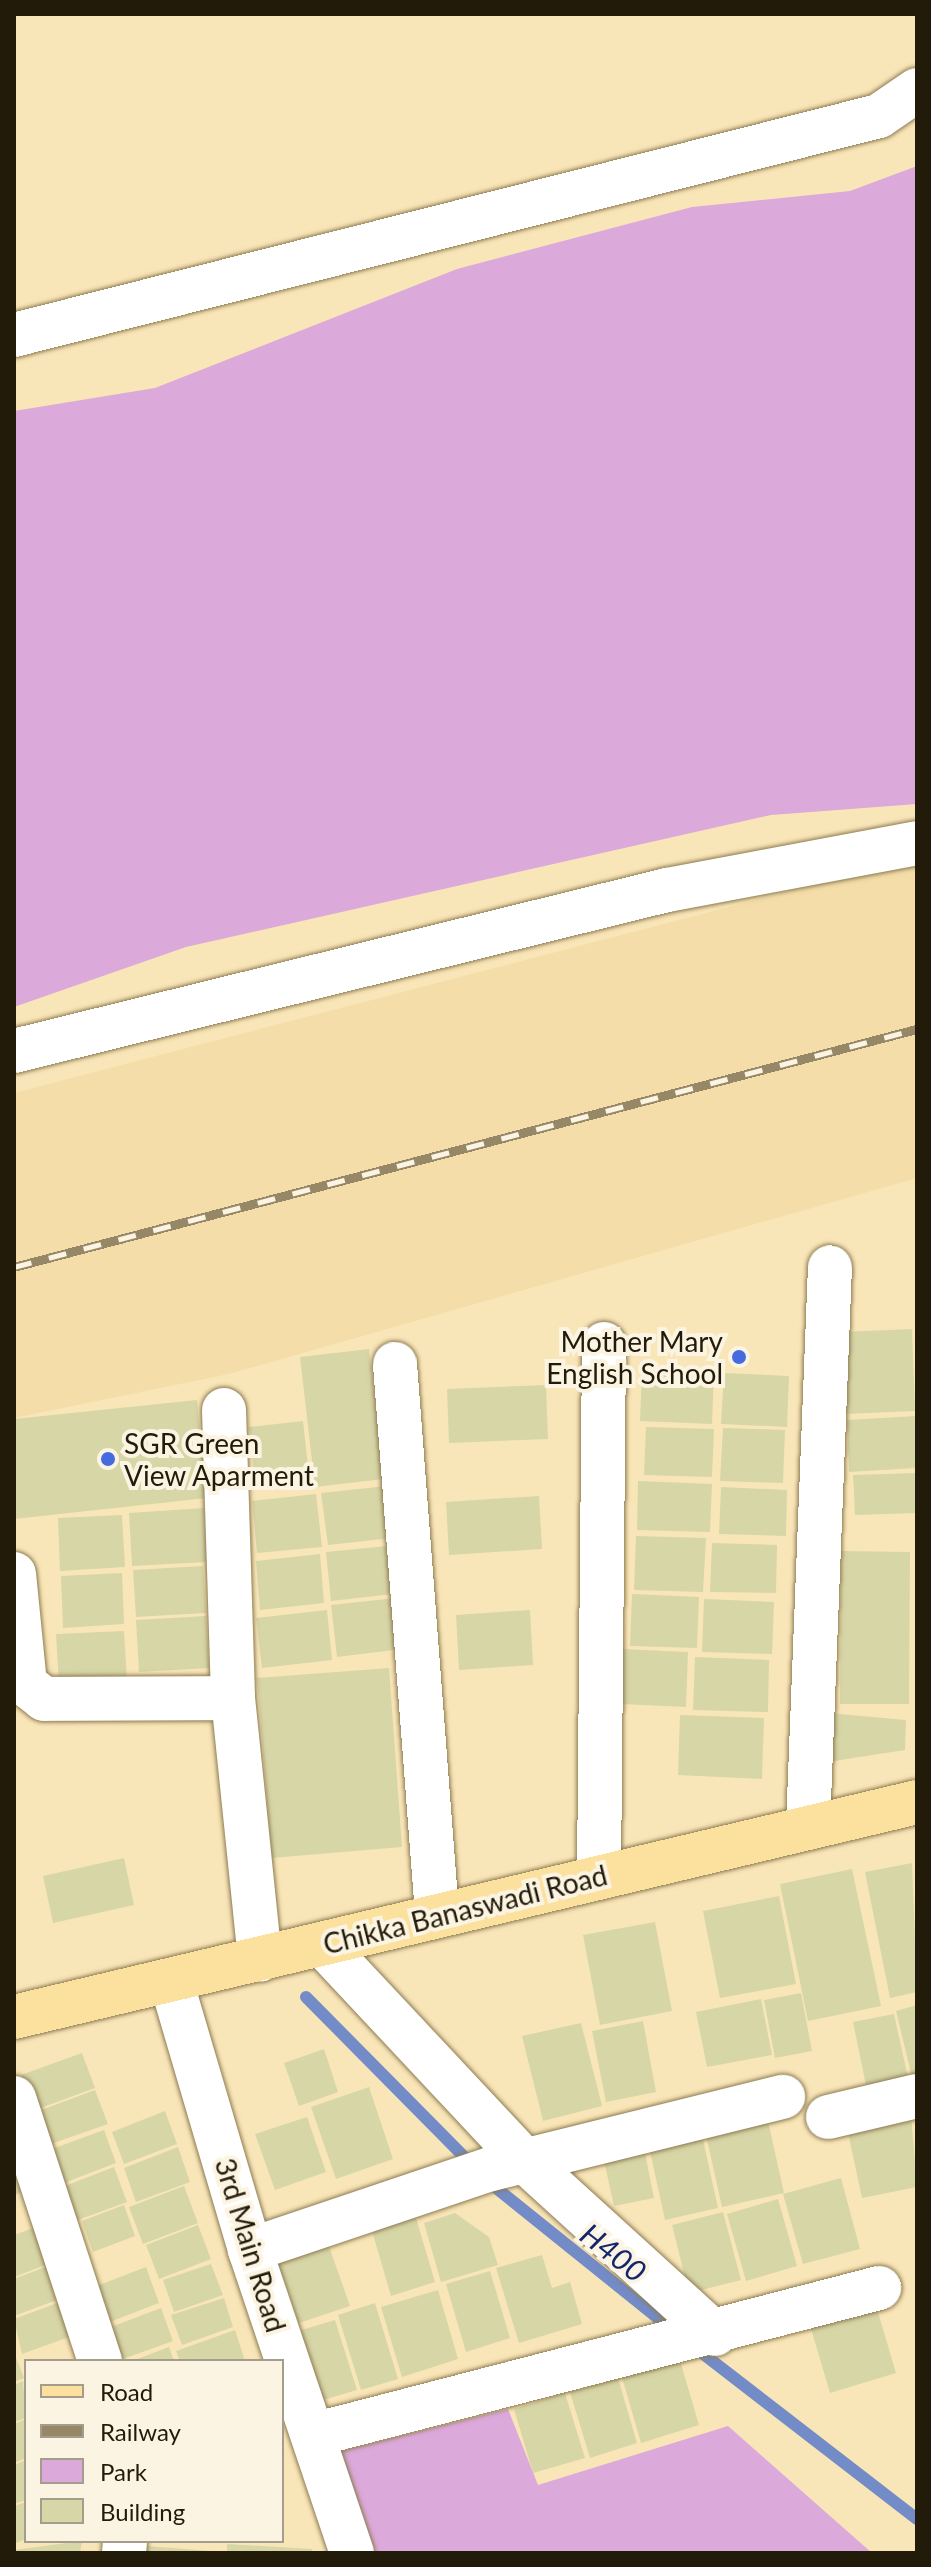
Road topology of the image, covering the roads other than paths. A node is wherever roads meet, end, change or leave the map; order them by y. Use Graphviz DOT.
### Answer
graph roads {
  1 [pos="917,90"];
  2 [pos="14,335"];
  3 [pos="917,843"];
  4 [pos="14,1051"];
  5 [pos="830,1267"];
  6 [pos="604,1344"];
  7 [pos="395,1364"];
  8 [pos="224,1410"];
  9 [pos="14,1574"];
  10 [pos="233,1698"];
  11 [pos="917,1802"];
  12 [pos="808,1826"];
  13 [pos="599,1875"];
  14 [pos="437,1914"];
  15 [pos="323,1945"];
  16 [pos="260,1960"];
  17 [pos="171,1981"];
  18 [pos="14,2017"];
  19 [pos="917,2096"];
  20 [pos="783,2097"];
  21 [pos="14,2098"];
  22 [pos="828,2117"];
  23 [pos="489,2171"];
  24 [pos="250,2250"];
  25 [pos="879,2288"];
  26 [pos="705,2337"];
  27 [pos="99,2359"];
  28 [pos="313,2435"];
  29 [pos="352,2553"];
  1 -- 2 [label="street"];
  3 -- 4 [label="street"];
  5 -- 12 [label="street"];
  6 -- 13 [label="street"];
  7 -- 14 [label="street"];
  8 -- 10 [label="street"];
  9 -- 10 [label="street"];
  10 -- 16 [label="street"];
  11 -- 12 [label="main road, Chikka Banaswadi Road"];
  12 -- 13 [label="main road, Chikka Banaswadi Road"];
  13 -- 14 [label="main road, Chikka Banaswadi Road"];
  14 -- 15 [label="main road, Chikka Banaswadi Road"];
  15 -- 16 [label="main road, Chikka Banaswadi Road"];
  15 -- 23 [label="street"];
  16 -- 17 [label="main road, Chikka Banaswadi Road"];
  17 -- 18 [label="main road, Chikka Banaswadi Road"];
  17 -- 24 [label="street, 3rd Main Road"];
  19 -- 22 [label="street"];
  20 -- 23 [label="street"];
  21 -- 27 [label="street"];
  23 -- 24 [label="street"];
  23 -- 26 [label="street"];
  24 -- 28 [label="street, 3rd Main Road"];
  25 -- 26 [label="street"];
  26 -- 28 [label="street"];
  28 -- 29 [label="street, 3rd Main Road"];
}
